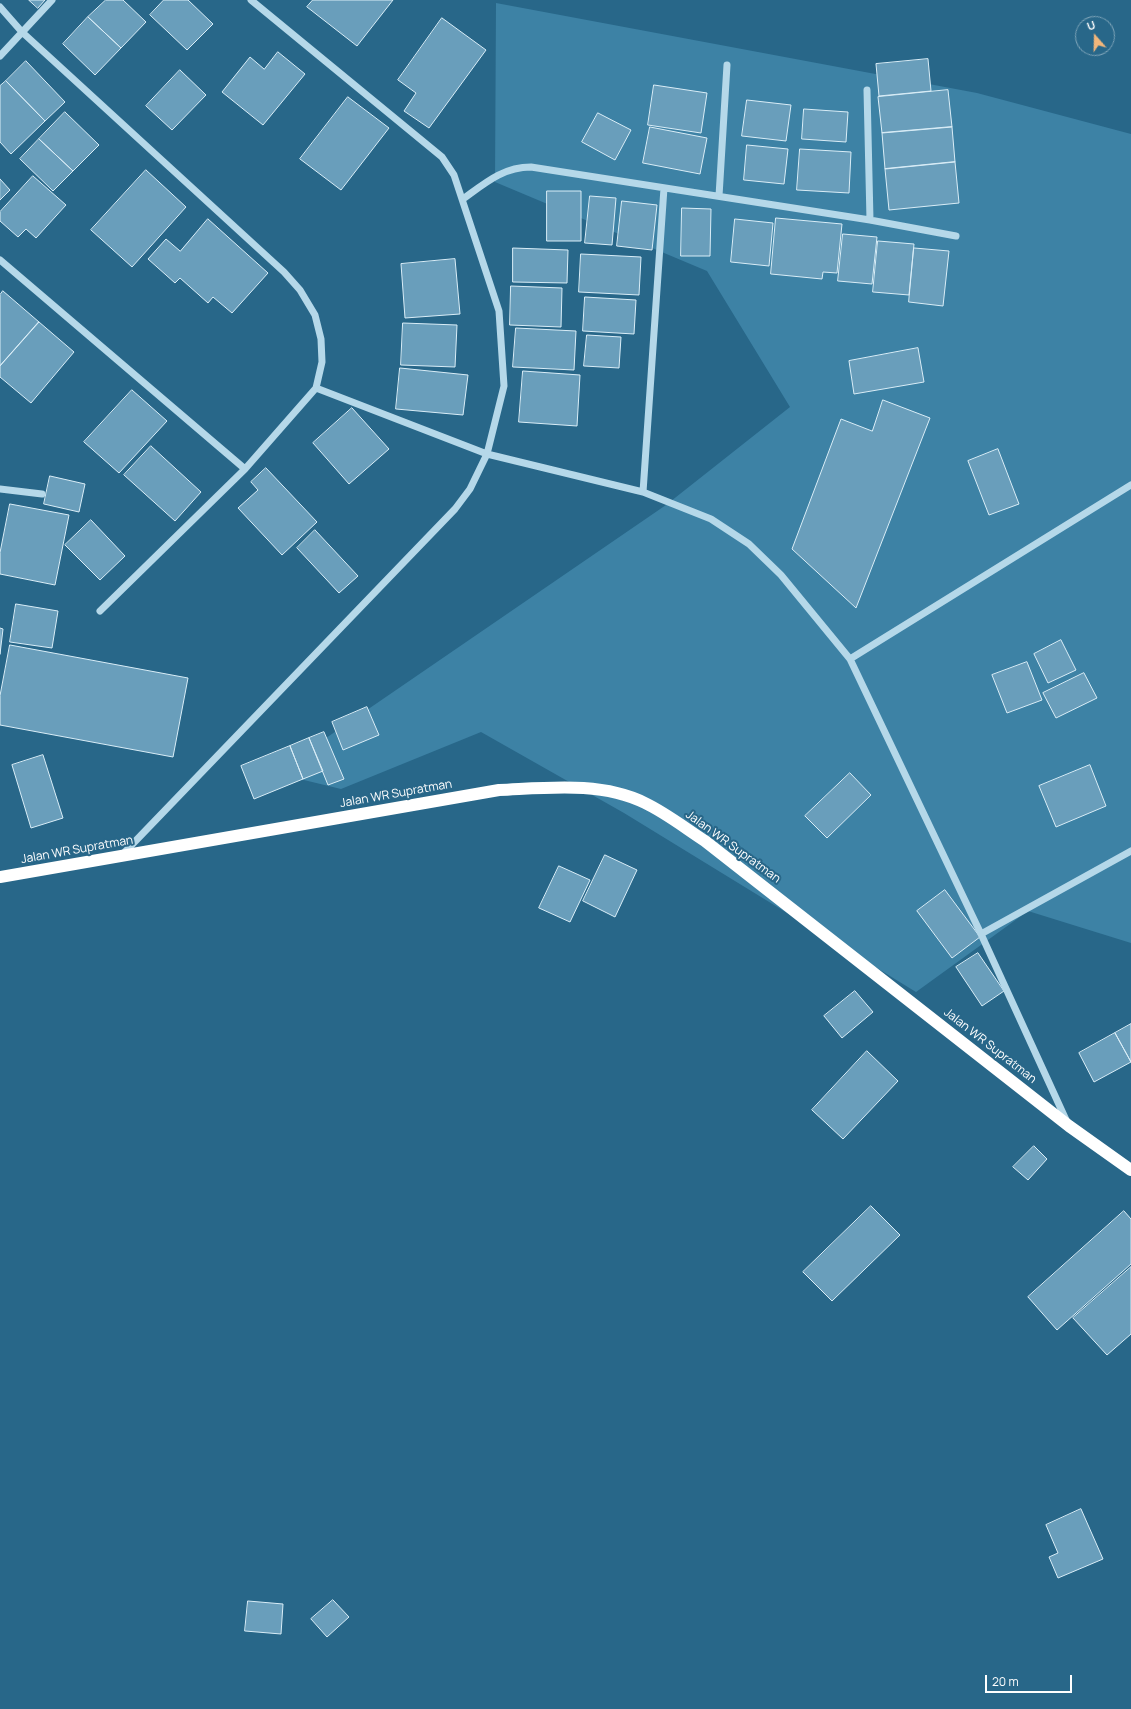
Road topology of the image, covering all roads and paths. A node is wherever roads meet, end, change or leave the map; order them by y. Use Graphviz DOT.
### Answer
graph roads {
  1 [pos="52,0"];
  2 [pos="251,0"];
  3 [pos="0,7"];
  4 [pos="22,32"];
  5 [pos="0,56"];
  6 [pos="727,65"];
  7 [pos="867,90"];
  8 [pos="664,188"];
  9 [pos="719,196"];
  10 [pos="463,199"];
  11 [pos="870,220"];
  12 [pos="956,236"];
  13 [pos="0,260"];
  14 [pos="316,388"];
  15 [pos="487,454"];
  16 [pos="245,469"];
  17 [pos="1131,485"];
  18 [pos="0,489"];
  19 [pos="643,492"];
  20 [pos="42,494"];
  21 [pos="100,611"];
  22 [pos="850,659"];
  23 [pos="1131,850"];
  24 [pos="120,856"];
  25 [pos="0,877"];
  26 [pos="981,934"];
  27 [pos="1069,1126"];
  28 [pos="1131,1170"];
  1 -- 4 [label="street"];
  2 -- 10 [label="street"];
  3 -- 4 [label="street"];
  4 -- 5 [label="street"];
  4 -- 14 [label="street"];
  6 -- 9 [label="street"];
  7 -- 11 [label="street"];
  8 -- 9 [label="street"];
  8 -- 10 [label="street"];
  8 -- 19 [label="street"];
  9 -- 11 [label="street"];
  10 -- 15 [label="street"];
  11 -- 12 [label="street"];
  13 -- 16 [label="street"];
  14 -- 15 [label="street"];
  14 -- 16 [label="street"];
  15 -- 19 [label="street"];
  15 -- 24 [label="street"];
  16 -- 21 [label="street"];
  17 -- 22 [label="street"];
  18 -- 20 [label="street"];
  19 -- 22 [label="street"];
  22 -- 26 [label="street"];
  23 -- 26 [label="street"];
  24 -- 25 [label="highway, Jalan WR Supratman"];
  24 -- 27 [label="highway, Jalan WR Supratman"];
  26 -- 27 [label="street"];
  27 -- 28 [label="highway, Jalan WR Supratman"];
}
